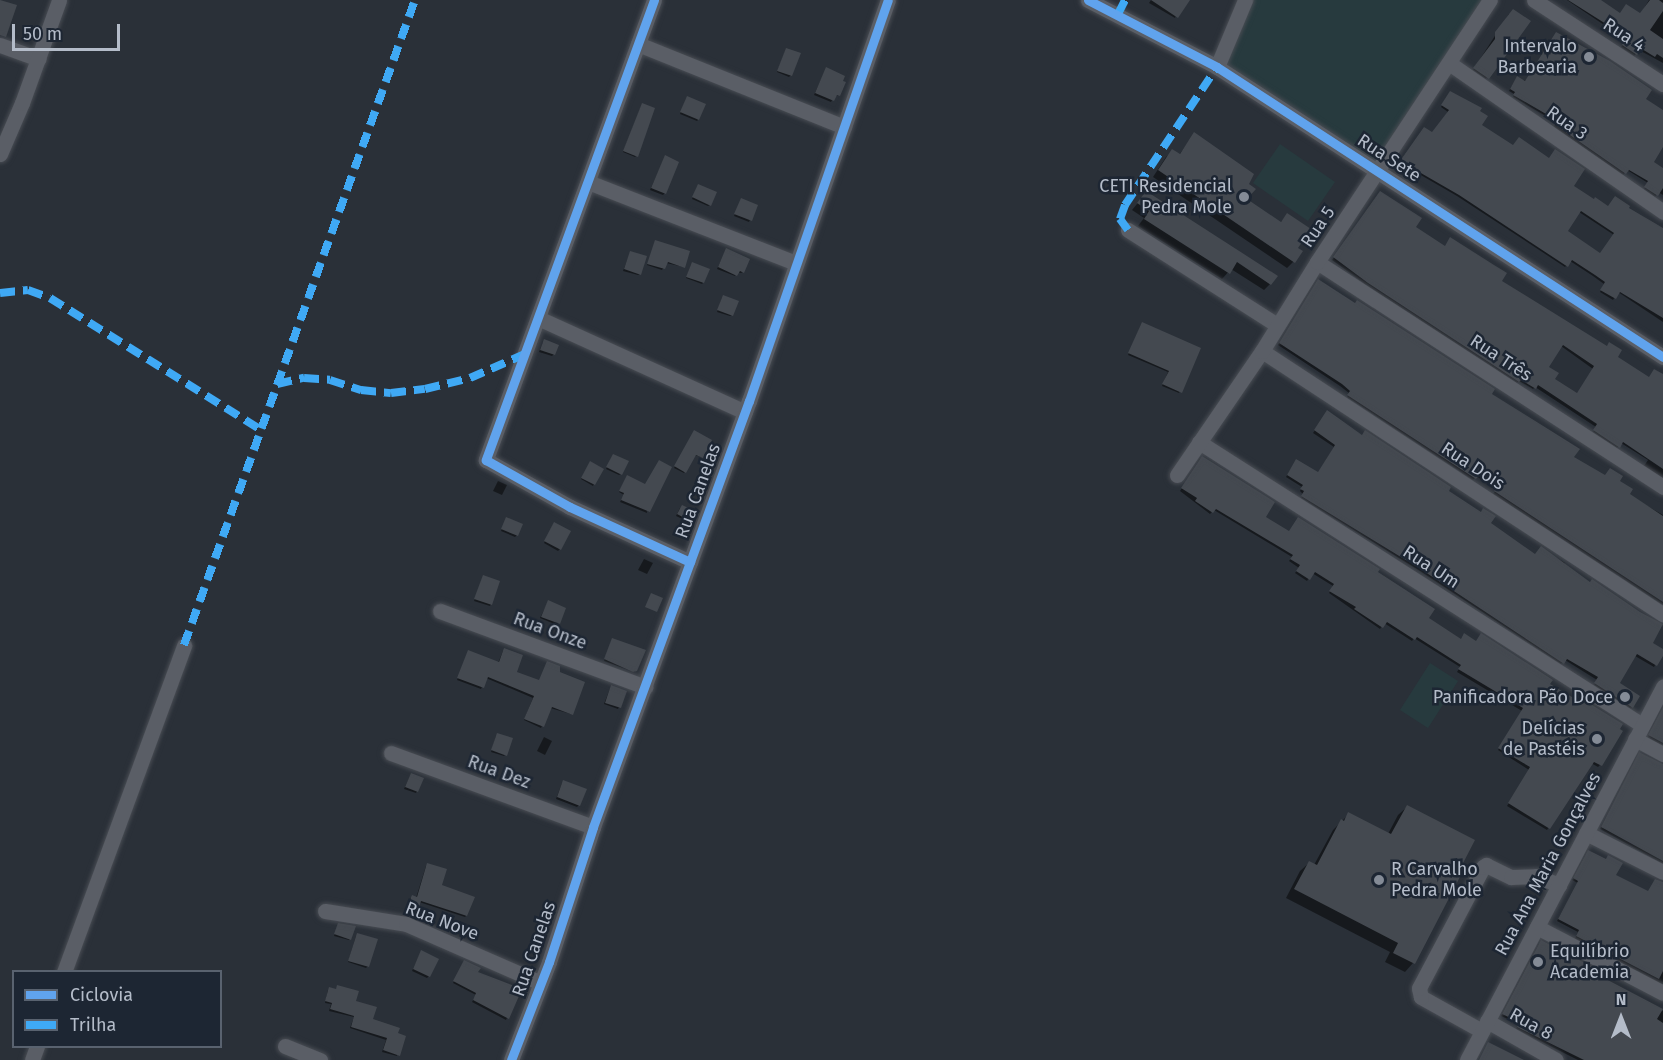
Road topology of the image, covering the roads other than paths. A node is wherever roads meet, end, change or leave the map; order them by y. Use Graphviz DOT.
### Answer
graph roads {
  1 [pos="59,0"];
  2 [pos="654,0"];
  3 [pos="888,0"];
  4 [pos="1088,0"];
  5 [pos="1245,0"];
  6 [pos="1490,0"];
  7 [pos="1534,0"];
  8 [pos="638,44"];
  9 [pos="0,45"];
  10 [pos="39,59"];
  11 [pos="1449,63"];
  12 [pos="1217,67"];
  13 [pos="1663,84"];
  14 [pos="844,127"];
  15 [pos="0,154"];
  16 [pos="1379,171"];
  17 [pos="588,182"];
  18 [pos="1663,212"];
  19 [pos="1128,230"];
  20 [pos="1317,262"];
  21 [pos="796,263"];
  22 [pos="538,318"];
  23 [pos="1277,325"];
  24 [pos="1262,351"];
  25 [pos="1663,357"];
  26 [pos="745,411"];
  27 [pos="1199,442"];
  28 [pos="1177,476"];
  29 [pos="1663,487"];
  30 [pos="690,562"];
  31 [pos="440,611"];
  32 [pos="1663,614"];
  33 [pos="184,645"];
  34 [pos="1663,686"];
  35 [pos="645,687"];
  36 [pos="1639,732"];
  37 [pos="391,753"];
  38 [pos="1663,754"];
  39 [pos="593,827"];
  40 [pos="1586,833"];
  41 [pos="1663,872"];
  42 [pos="1558,885"];
  43 [pos="325,910"];
  44 [pos="1537,927"];
  45 [pos="65,970"];
  46 [pos="541,983"];
  47 [pos="1663,993"];
  48 [pos="1485,1026"];
  49 [pos="285,1046"];
  50 [pos="320,1060"];
  51 [pos="511,1060"];
  52 [pos="1467,1060"];
  53 [pos="1556,1060"];
  1 -- 10 [label="street"];
  2 -- 8 [label="street"];
  3 -- 14 [label="street, Rua Canelas"];
  4 -- 12 [label="street, Rua Sete"];
  5 -- 12 [label="street"];
  6 -- 11 [label="street, Rua 5"];
  7 -- 13 [label="street, Rua 4"];
  8 -- 14 [label="street"];
  8 -- 17 [label="street"];
  9 -- 10 [label="street"];
  10 -- 15 [label="street"];
  11 -- 16 [label="street, Rua 5"];
  11 -- 18 [label="street, Rua 3"];
  12 -- 16 [label="street, Rua Sete"];
  14 -- 21 [label="street, Rua Canelas"];
  16 -- 20 [label="street, Rua 5"];
  16 -- 25 [label="street, Rua Sete"];
  17 -- 21 [label="street"];
  17 -- 22 [label="street"];
  19 -- 23 [label="street"];
  20 -- 23 [label="street, Rua 5"];
  20 -- 29 [label="street, Rua Três"];
  21 -- 26 [label="street, Rua Canelas"];
  22 -- 26 [label="street"];
  22 -- 30 [label="street"];
  23 -- 24 [label="street, Rua 5"];
  24 -- 27 [label="street, Rua 5"];
  24 -- 32 [label="street, Rua Dois"];
  26 -- 30 [label="street, Rua Canelas"];
  27 -- 28 [label="street, Rua 5"];
  27 -- 36 [label="street, Rua Um"];
  30 -- 35 [label="street, Rua Canelas"];
  31 -- 35 [label="street, Rua Onze"];
  33 -- 45 [label="street"];
  34 -- 36 [label="street, Rua Ana Maria Gonçalves"];
  35 -- 39 [label="street, Rua Canelas"];
  36 -- 38 [label="street, Rua Um"];
  36 -- 40 [label="street, Rua Ana Maria Gonçalves"];
  37 -- 39 [label="street, Rua Dez"];
  39 -- 46 [label="street, Rua Canelas"];
  40 -- 41 [label="street"];
  40 -- 42 [label="street, Rua Ana Maria Gonçalves"];
  42 -- 44 [label="street, Rua Ana Maria Gonçalves"];
  42 -- 48 [label="street, Rua 8"];
  43 -- 46 [label="street, Rua Nove"];
  44 -- 47 [label="street"];
  44 -- 48 [label="street, Rua Ana Maria Gonçalves"];
  46 -- 51 [label="street, Rua Canelas"];
  48 -- 52 [label="street, Rua Ana Maria Gonçalves"];
  48 -- 53 [label="street, Rua 8"];
  49 -- 50 [label="street"];
}
